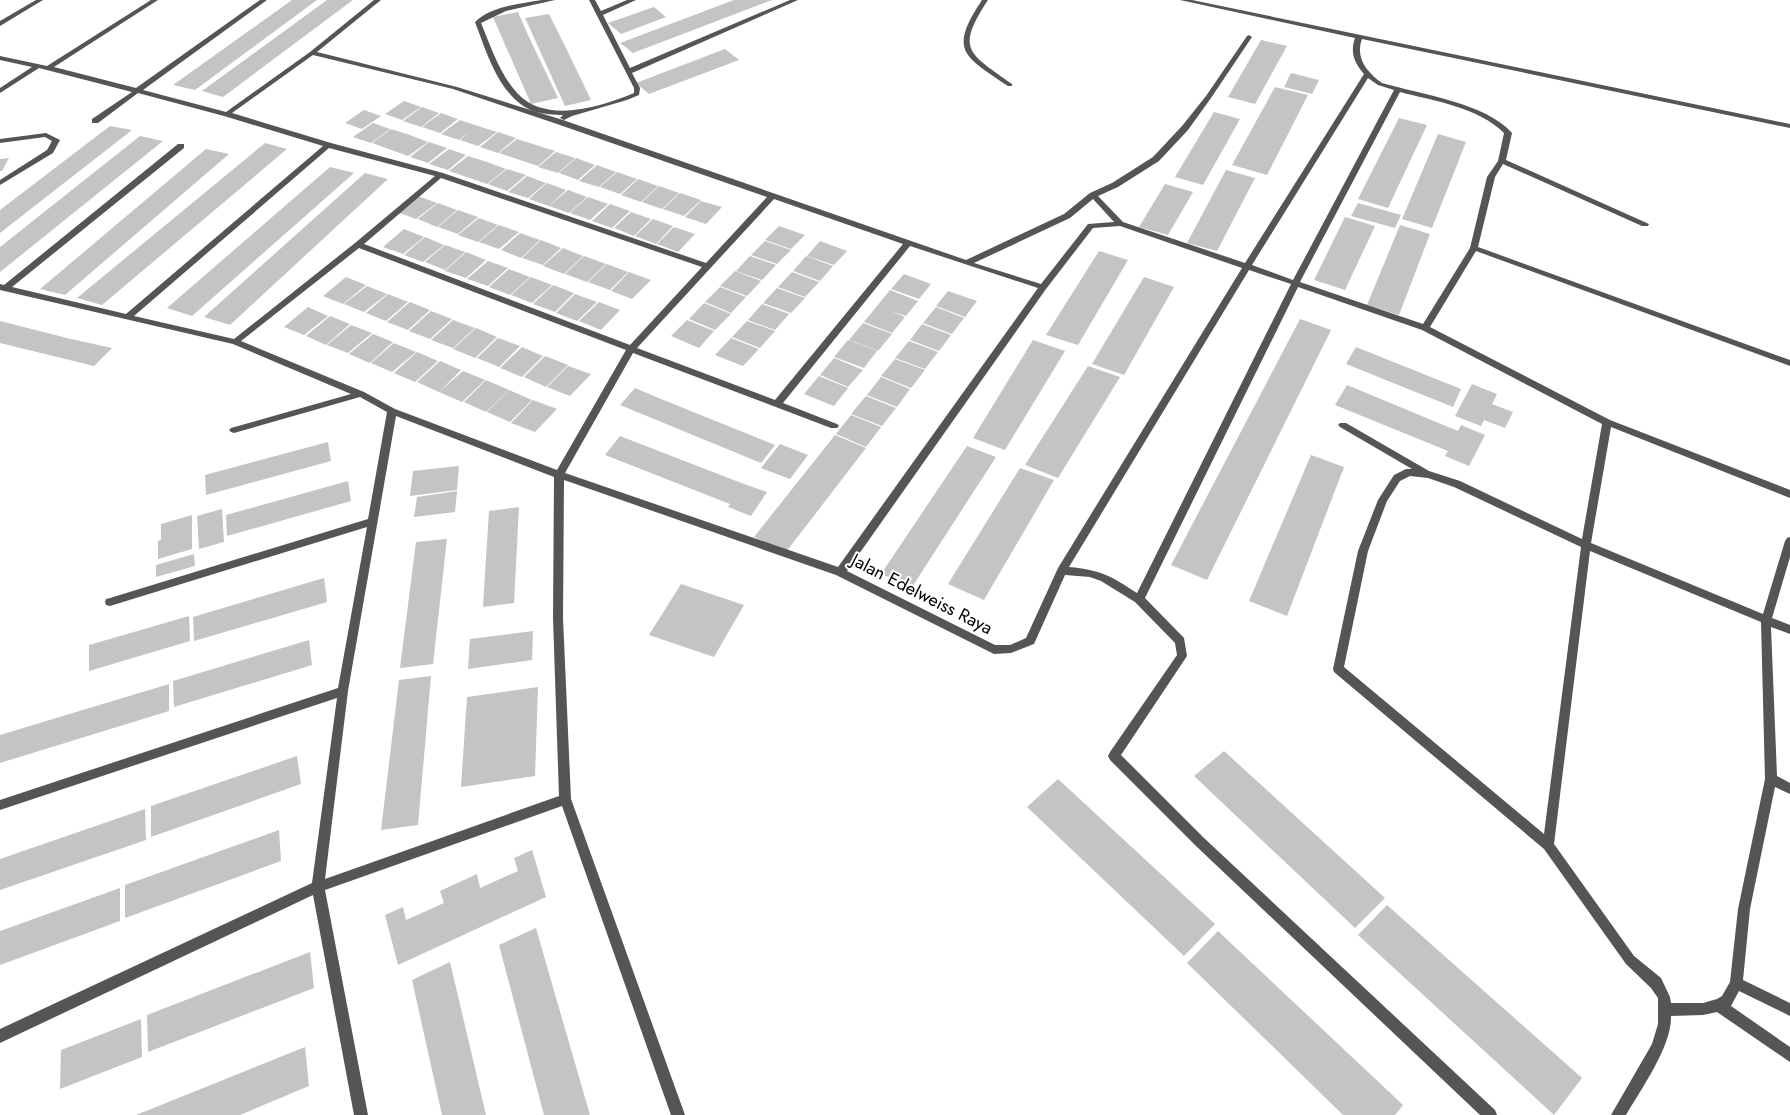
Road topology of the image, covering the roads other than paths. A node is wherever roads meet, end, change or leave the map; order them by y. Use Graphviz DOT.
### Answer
graph roads {
  1 [pos="40,0"];
  2 [pos="155,0"];
  3 [pos="264,0"];
  4 [pos="378,0"];
  5 [pos="552,0"];
  6 [pos="592,0"];
  7 [pos="633,0"];
  8 [pos="795,0"];
  9 [pos="986,0"];
  10 [pos="1182,0"];
  11 [pos="599,14"];
  12 [pos="0,24"];
  13 [pos="1249,37"];
  14 [pos="1359,37"];
  15 [pos="312,53"];
  16 [pos="0,58"];
  17 [pos="38,66"];
  18 [pos="48,68"];
  19 [pos="628,72"];
  20 [pos="1367,75"];
  21 [pos="1010,85"];
  22 [pos="1397,90"];
  23 [pos="0,91"];
  24 [pos="134,92"];
  25 [pos="227,114"];
  26 [pos="569,114"];
  27 [pos="95,120"];
  28 [pos="560,122"];
  29 [pos="1790,126"];
  30 [pos="0,141"];
  31 [pos="328,145"];
  32 [pos="181,146"];
  33 [pos="1502,161"];
  34 [pos="440,175"];
  35 [pos="0,184"];
  36 [pos="773,195"];
  37 [pos="1093,195"];
  38 [pos="1120,224"];
  39 [pos="1645,224"];
  40 [pos="908,242"];
  41 [pos="358,245"];
  42 [pos="1474,248"];
  43 [pos="966,263"];
  44 [pos="706,266"];
  45 [pos="1247,266"];
  46 [pos="1296,282"];
  47 [pos="3,287"];
  48 [pos="1044,287"];
  49 [pos="127,317"];
  50 [pos="1425,328"];
  51 [pos="235,342"];
  52 [pos="630,349"];
  53 [pos="1790,363"];
  54 [pos="361,394"];
  55 [pos="777,404"];
  56 [pos="392,411"];
  57 [pos="1607,422"];
  58 [pos="1343,425"];
  59 [pos="834,426"];
  60 [pos="234,430"];
  61 [pos="1428,474"];
  62 [pos="559,475"];
  63 [pos="1790,494"];
  64 [pos="371,522"];
  65 [pos="1790,541"];
  66 [pos="1586,545"];
  67 [pos="1062,571"];
  68 [pos="840,572"];
  69 [pos="1139,599"];
  70 [pos="110,602"];
  71 [pos="1766,620"];
  72 [pos="1790,630"];
  73 [pos="343,691"];
  74 [pos="1771,779"];
  75 [pos="1790,789"];
  76 [pos="565,799"];
  77 [pos="0,805"];
  78 [pos="1548,845"];
  79 [pos="318,886"];
  80 [pos="1736,983"];
  81 [pos="1718,1005"];
  82 [pos="1666,1010"];
  83 [pos="1790,1010"];
  84 [pos="0,1036"];
  85 [pos="1790,1055"];
  86 [pos="361,1115"];
  87 [pos="678,1115"];
  88 [pos="1490,1115"];
  89 [pos="1618,1115"];
  1 -- 12 [label="street"];
  2 -- 18 [label="street"];
  3 -- 24 [label="street"];
  4 -- 15 [label="street"];
  5 -- 26 [label="street"];
  6 -- 11 [label="street"];
  7 -- 11 [label="street"];
  8 -- 19 [label="street"];
  9 -- 21 [label="street"];
  10 -- 14 [label="street"];
  11 -- 19 [label="street"];
  13 -- 37 [label="street"];
  14 -- 20 [label="street"];
  14 -- 29 [label="street"];
  15 -- 25 [label="street"];
  15 -- 28 [label="street"];
  16 -- 17 [label="street"];
  17 -- 18 [label="street"];
  17 -- 23 [label="street"];
  18 -- 24 [label="street"];
  19 -- 26 [label="street"];
  20 -- 22 [label="street"];
  20 -- 45 [label="street, Jalan Edelweiss Raya"];
  22 -- 33 [label="street"];
  22 -- 46 [label="street"];
  24 -- 25 [label="street"];
  24 -- 27 [label="street"];
  25 -- 31 [label="street"];
  26 -- 28 [label="street"];
  28 -- 36 [label="street"];
  30 -- 35 [label="street"];
  31 -- 34 [label="street"];
  31 -- 49 [label="street"];
  32 -- 47 [label="street"];
  33 -- 39 [label="street"];
  33 -- 42 [label="street"];
  34 -- 41 [label="street"];
  34 -- 44 [label="street"];
  36 -- 40 [label="street"];
  36 -- 44 [label="street"];
  37 -- 38 [label="street"];
  37 -- 43 [label="street"];
  38 -- 45 [label="street"];
  38 -- 48 [label="street"];
  40 -- 43 [label="street"];
  40 -- 55 [label="street"];
  41 -- 51 [label="street"];
  41 -- 52 [label="street"];
  42 -- 50 [label="street"];
  42 -- 53 [label="street"];
  43 -- 48 [label="street"];
  44 -- 52 [label="street"];
  45 -- 46 [label="street"];
  45 -- 67 [label="street, Jalan Edelweiss Raya"];
  46 -- 50 [label="street"];
  46 -- 69 [label="street"];
  47 -- 49 [label="street, Jalan Edelweiss Raya"];
  48 -- 68 [label="street"];
  49 -- 51 [label="street, Jalan Edelweiss Raya"];
  50 -- 57 [label="street"];
  51 -- 54 [label="street, Jalan Edelweiss Raya"];
  52 -- 55 [label="street"];
  52 -- 62 [label="street"];
  54 -- 56 [label="street, Jalan Edelweiss Raya"];
  54 -- 60 [label="street"];
  55 -- 59 [label="street"];
  56 -- 62 [label="street, Jalan Edelweiss Raya"];
  56 -- 64 [label="street"];
  57 -- 63 [label="street"];
  57 -- 66 [label="street"];
  58 -- 61 [label="street"];
  61 -- 66 [label="street"];
  61 -- 78 [label="street"];
  62 -- 68 [label="street, Jalan Edelweiss Raya"];
  62 -- 76 [label="street"];
  64 -- 70 [label="street"];
  64 -- 73 [label="street"];
  65 -- 71 [label="street"];
  66 -- 71 [label="street"];
  66 -- 78 [label="street"];
  67 -- 68 [label="street, Jalan Edelweiss Raya"];
  67 -- 69 [label="street"];
  69 -- 88 [label="street"];
  71 -- 72 [label="street"];
  71 -- 74 [label="street"];
  73 -- 77 [label="street"];
  73 -- 79 [label="street"];
  74 -- 75 [label="street"];
  74 -- 80 [label="street"];
  76 -- 79 [label="street"];
  76 -- 87 [label="street"];
  78 -- 82 [label="street"];
  79 -- 84 [label="street"];
  79 -- 86 [label="street"];
  80 -- 81 [label="street"];
  80 -- 83 [label="street"];
  81 -- 82 [label="street"];
  81 -- 85 [label="street"];
  82 -- 89 [label="street"];
}
